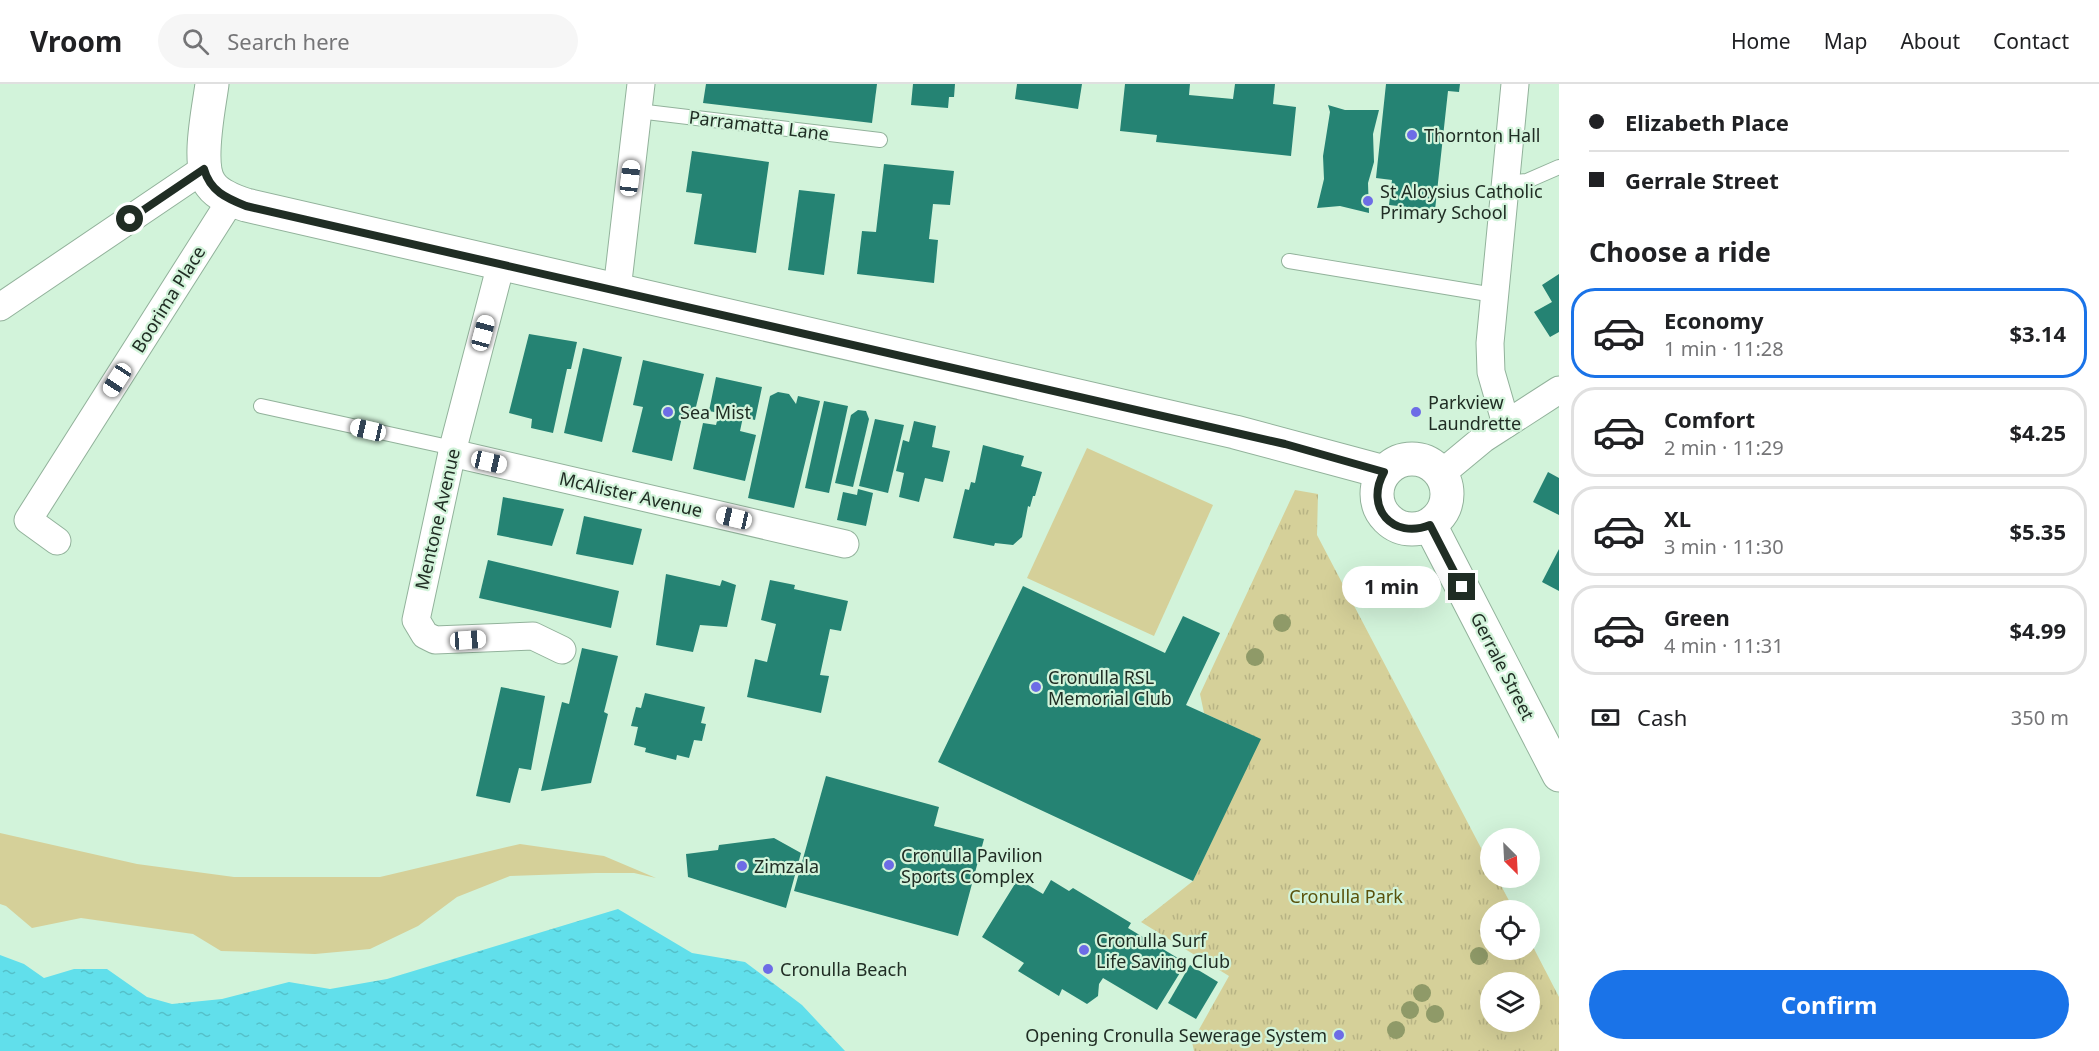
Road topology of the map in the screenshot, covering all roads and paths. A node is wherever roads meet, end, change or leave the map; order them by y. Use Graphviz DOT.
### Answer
graph roads {
  1 [pos="212,84"];
  2 [pos="641,84"];
  3 [pos="1515,84"];
  4 [pos="638,111"];
  5 [pos="880,140"];
  6 [pos="1559,167"];
  7 [pos="204,169"];
  8 [pos="1503,183"];
  9 [pos="231,200"];
  10 [pos="1289,261"];
  11 [pos="501,264"];
  12 [pos="617,290"];
  13 [pos="1494,296"];
  14 [pos="0,307"];
  15 [pos="1559,390"];
  16 [pos="261,406"];
  17 [pos="1506,424"];
  18 [pos="452,451"];
  19 [pos="1384,472"];
  20 [pos="1442,473"];
  21 [pos="1430,525"];
  22 [pos="57,541"];
  23 [pos="845,544"];
  24 [pos="562,650"];
  25 [pos="1559,775"];
  1 -- 7 [label="street"];
  2 -- 4 [label="street"];
  3 -- 8 [label="street"];
  4 -- 5 [label="lane, Parramatta Lane"];
  4 -- 12 [label="street"];
  6 -- 8 [label="lane"];
  7 -- 9 [label="street"];
  7 -- 14 [label="street"];
  8 -- 13 [label="street"];
  9 -- 11 [label="street"];
  9 -- 22 [label="street, Boorima Place"];
  10 -- 13 [label="lane"];
  11 -- 12 [label="street"];
  11 -- 18 [label="street, Mentone Avenue"];
  12 -- 19 [label="street"];
  13 -- 17 [label="street"];
  15 -- 17 [label="street"];
  16 -- 18 [label="lane, McAlister Avenue"];
  17 -- 20 [label="street"];
  18 -- 23 [label="street, McAlister Avenue"];
  18 -- 24 [label="street, Mentone Avenue"];
  19 -- 20 [label="street"];
  19 -- 21 [label="street"];
  20 -- 21 [label="street"];
  21 -- 25 [label="street, Gerrale Street"];
}
